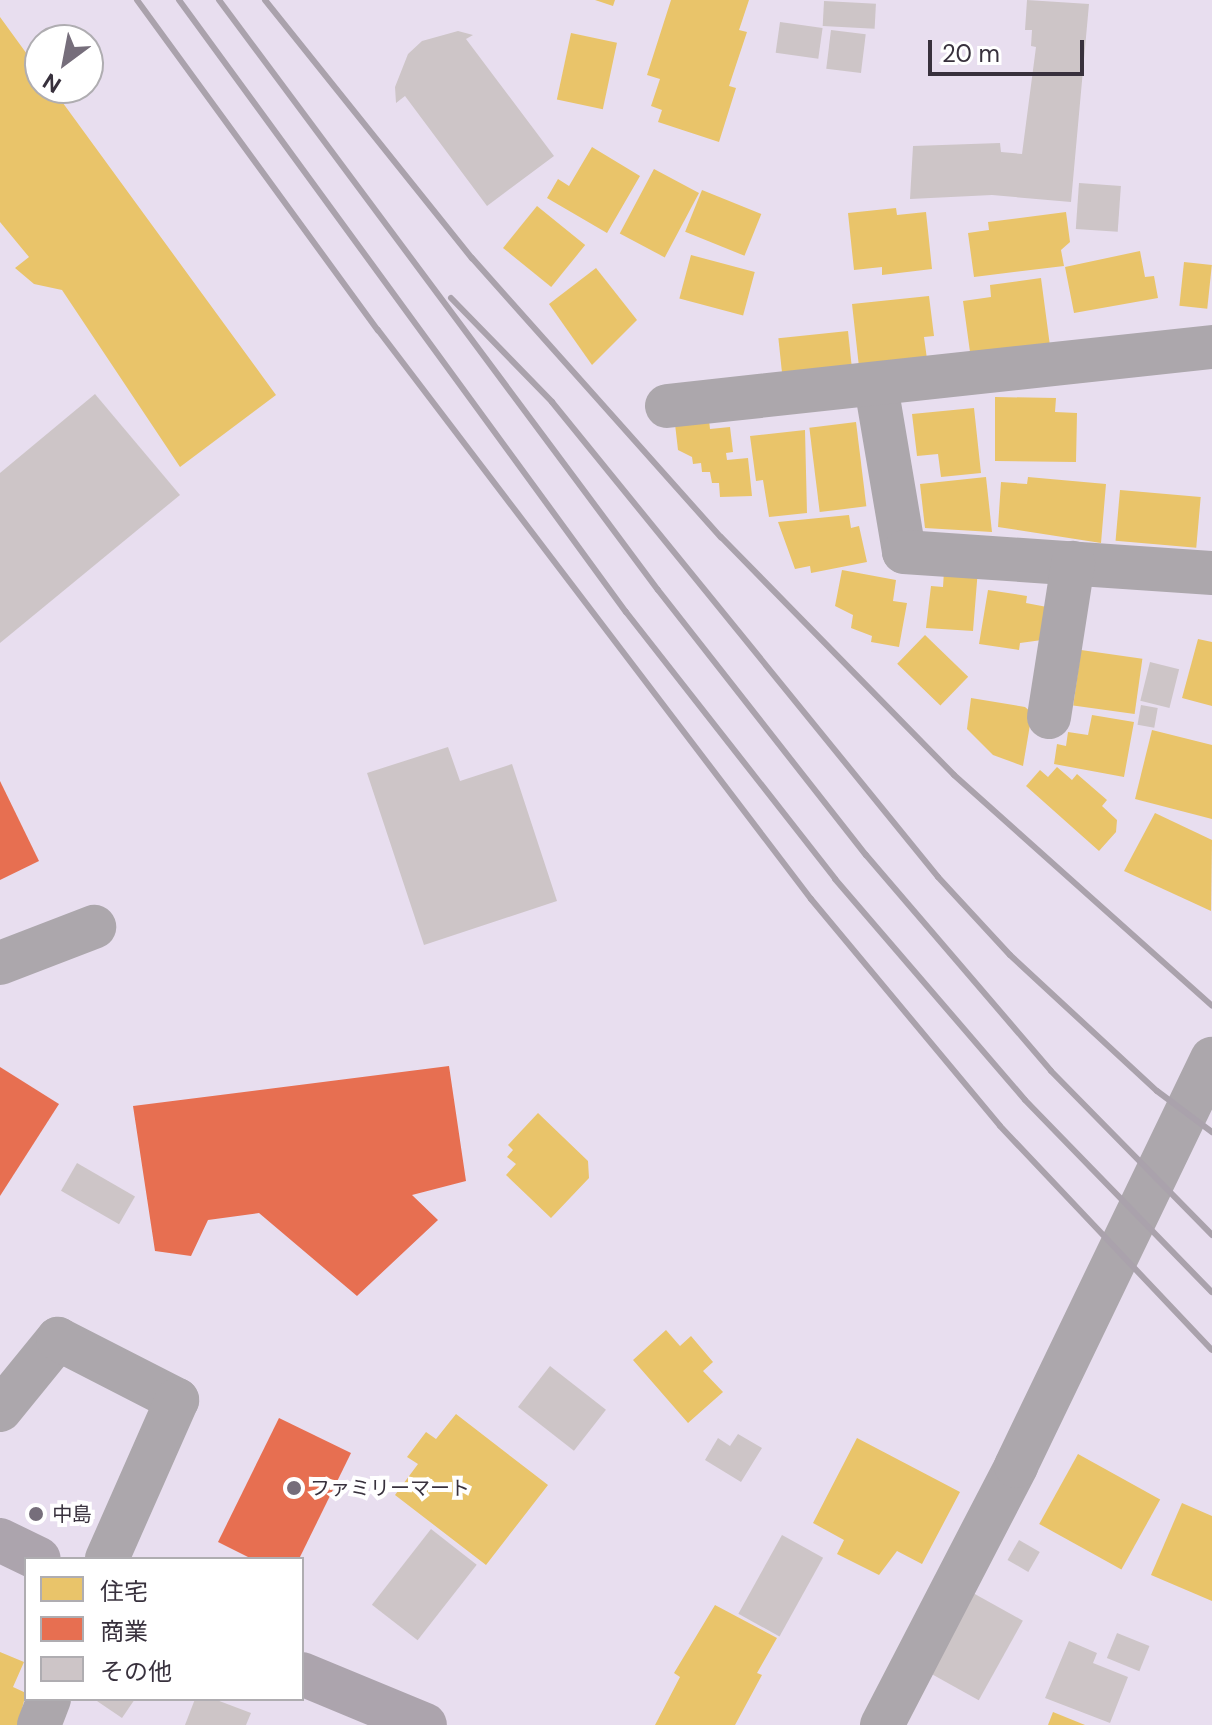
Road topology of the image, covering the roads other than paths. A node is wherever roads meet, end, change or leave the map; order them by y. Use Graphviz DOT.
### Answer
graph roads {
  1 [pos="1212,347"];
  2 [pos="876,386"];
  3 [pos="667,406"];
  4 [pos="1073,563"];
  5 [pos="1212,573"];
  6 [pos="1049,717"];
  7 [pos="94,927"];
  8 [pos="0,963"];
  9 [pos="1212,1059"];
  10 [pos="0,1410"];
  11 [pos="0,1540"];
  12 [pos="35,1557"];
  13 [pos="108,1557"];
  14 [pos="304,1675"];
  15 [pos="48,1701"];
  16 [pos="39,1725"];
  17 [pos="425,1725"];
  18 [pos="882,1725"];
  1 -- 2 [label="street"];
  2 -- 3 [label="street"];
  2 -- 4 [label="street"];
  4 -- 5 [label="street"];
  4 -- 6 [label="street"];
  7 -- 8 [label="street"];
  9 -- 18 [label="street"];
  10 -- 13 [label="street"];
  11 -- 12 [label="highway"];
  14 -- 17 [label="highway"];
  15 -- 16 [label="street"];
}
